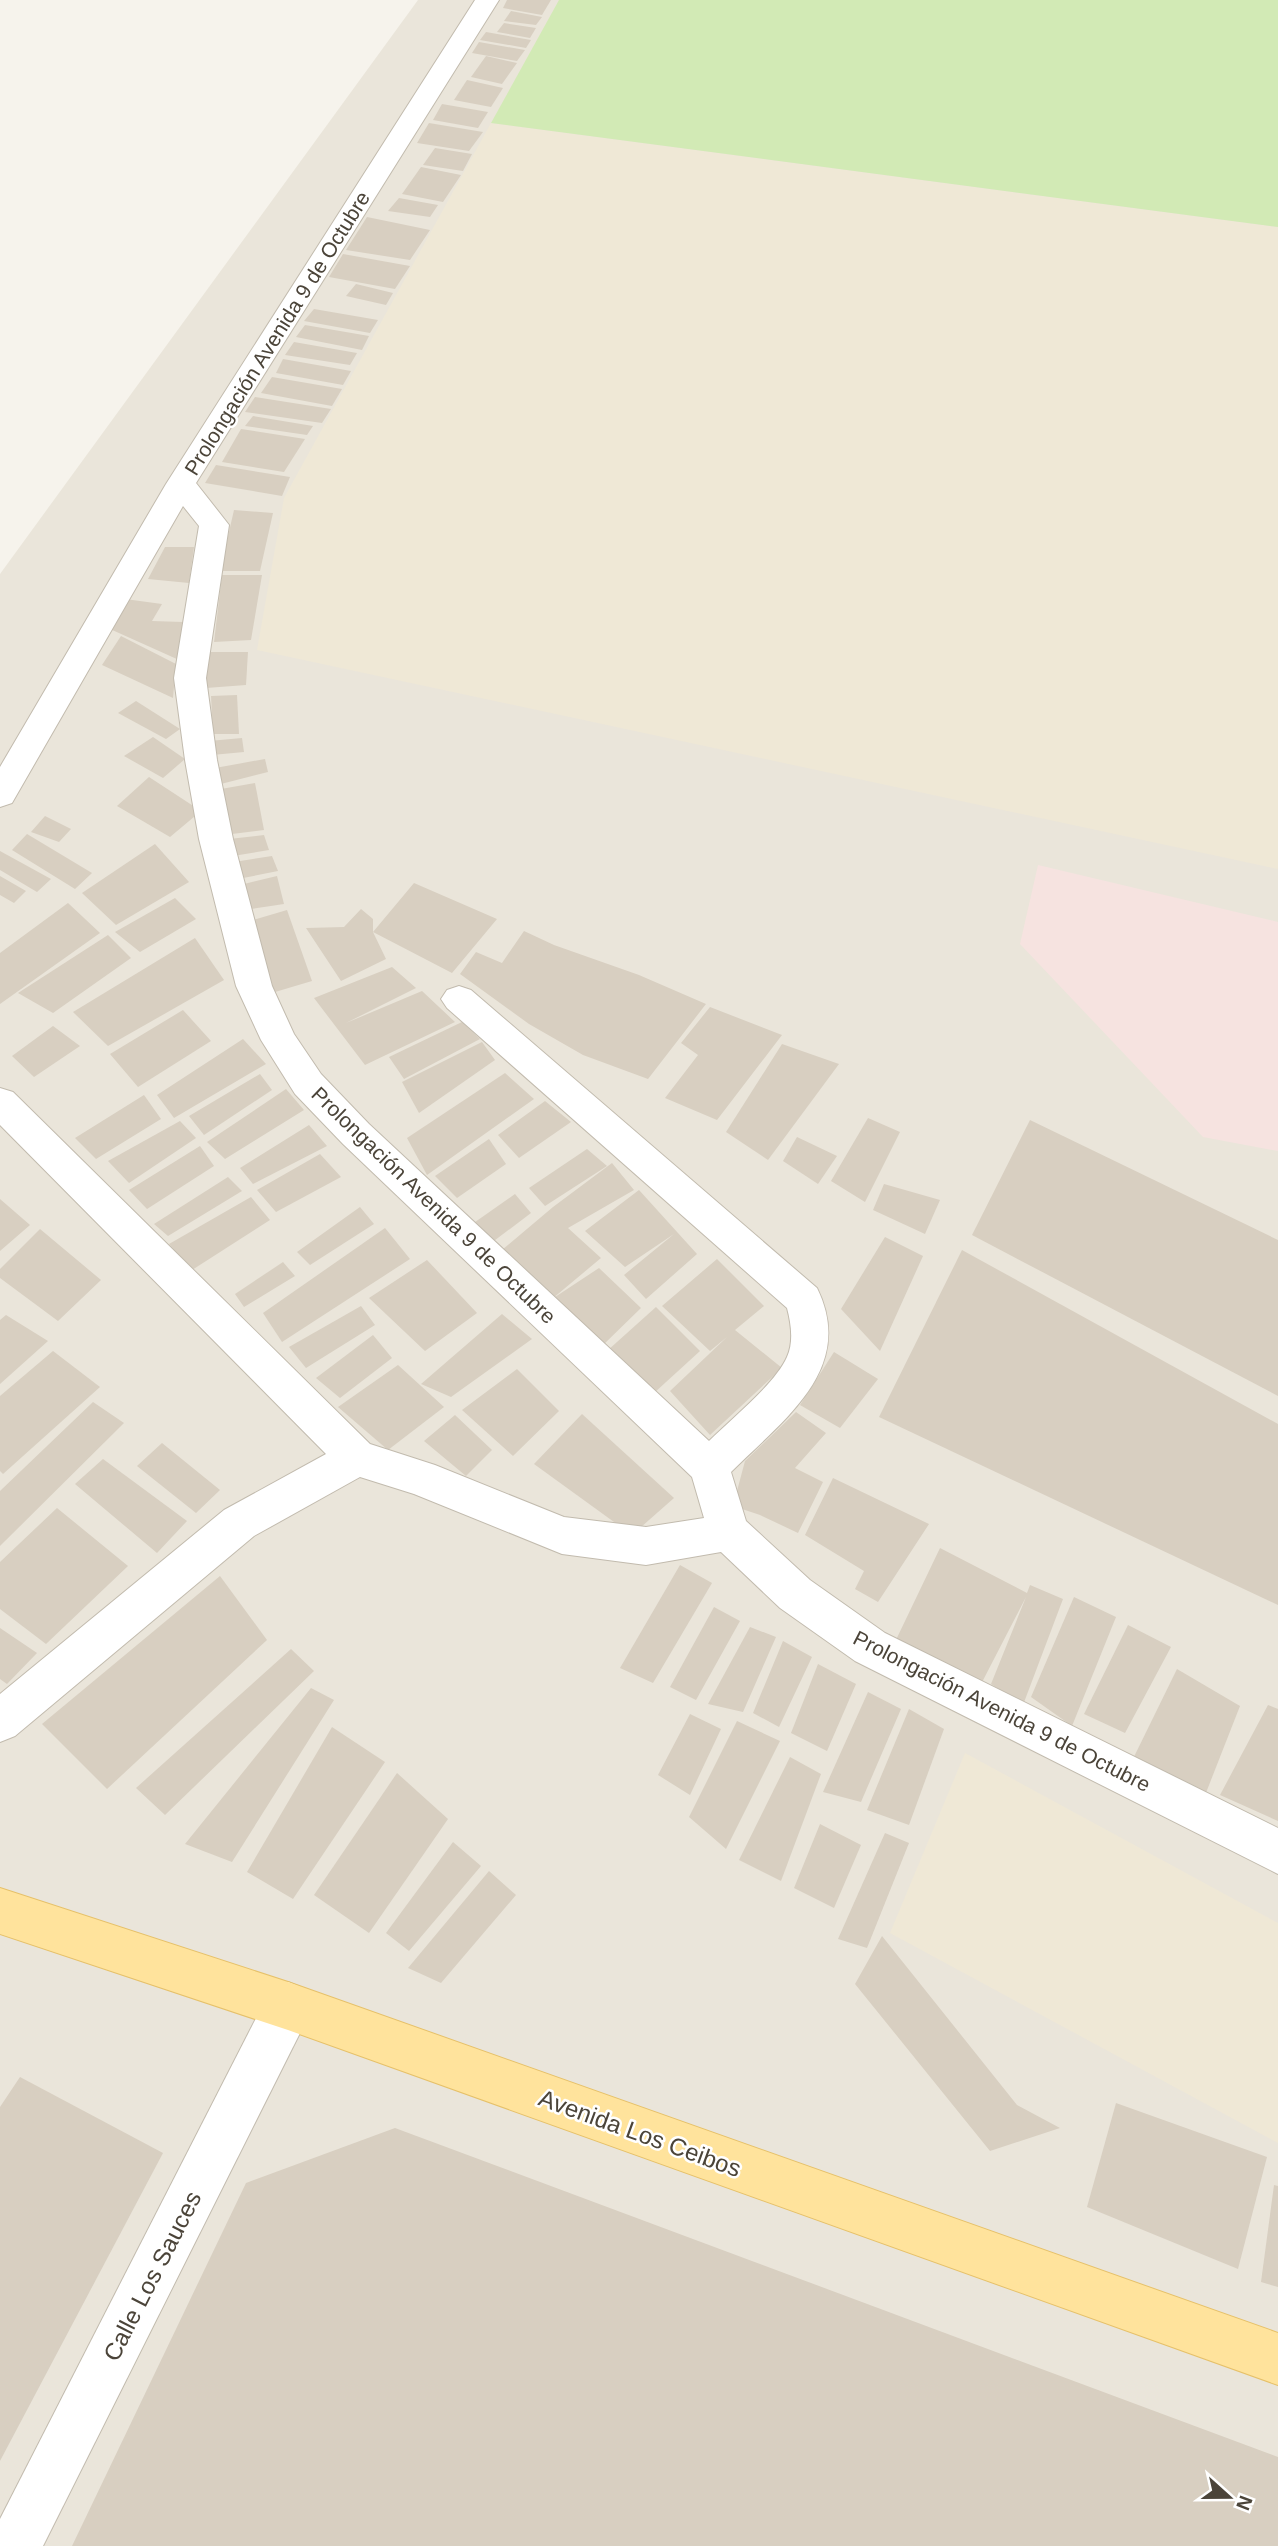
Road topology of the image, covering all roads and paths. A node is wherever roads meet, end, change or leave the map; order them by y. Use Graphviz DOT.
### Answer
graph roads {
  1 [pos="487,0"];
  2 [pos="181,484"];
  3 [pos="0,795"];
  4 [pos="459,999"];
  5 [pos="0,1102"];
  6 [pos="357,1458"];
  7 [pos="709,1467"];
  8 [pos="729,1532"];
  9 [pos="0,1721"];
  10 [pos="1278,1852"];
  11 [pos="0,1912"];
  12 [pos="288,2006"];
  13 [pos="1278,2359"];
  14 [pos="15,2546"];
  1 -- 2 [label="street, Prolongación Avenida 9 de Octubre"];
  2 -- 3 [label="street"];
  2 -- 7 [label="street, Prolongación Avenida 9 de Octubre"];
  4 -- 7 [label="street"];
  5 -- 6 [label="street"];
  6 -- 8 [label="street"];
  6 -- 9 [label="street"];
  7 -- 8 [label="street, Prolongación Avenida 9 de Octubre"];
  8 -- 10 [label="street, Prolongación Avenida 9 de Octubre"];
  11 -- 12 [label="main road, Avenida Los Ceibos"];
  12 -- 13 [label="main road, Avenida Los Ceibos"];
  12 -- 14 [label="street, Calle Los Sauces"];
}
